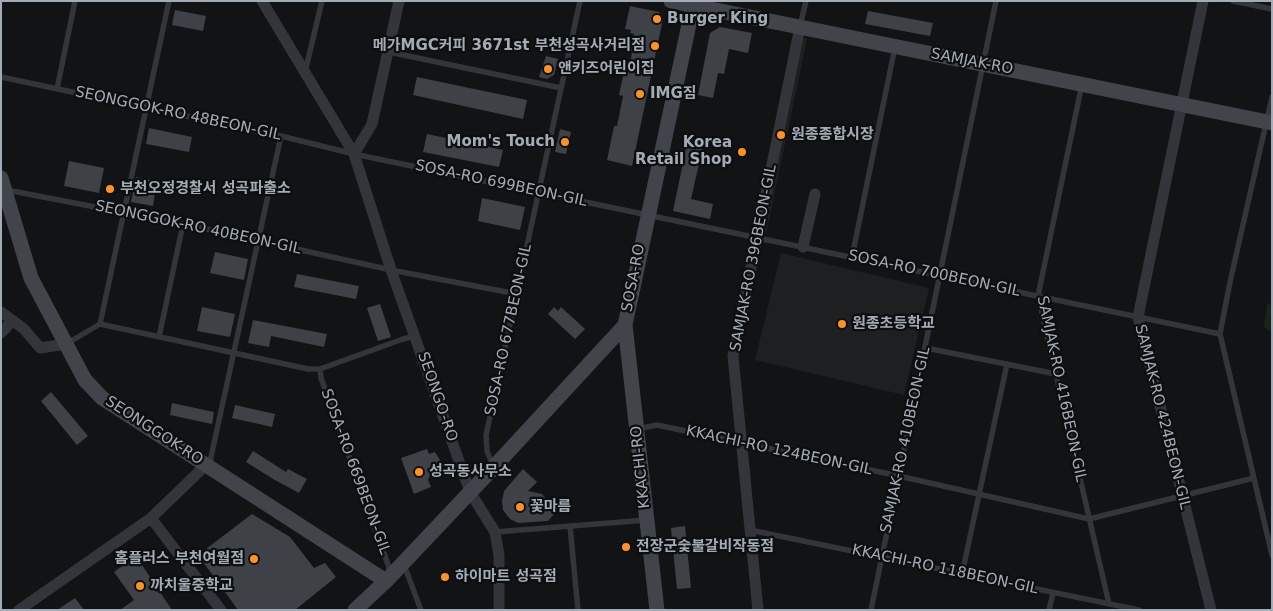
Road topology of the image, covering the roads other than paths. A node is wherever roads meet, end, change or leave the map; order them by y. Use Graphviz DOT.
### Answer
graph roads {
  1 [pos="76,1"];
  2 [pos="169,1"];
  3 [pos="262,1"];
  4 [pos="322,1"];
  5 [pos="399,1"];
  6 [pos="580,1"];
  7 [pos="671,1"];
  8 [pos="806,1"];
  9 [pos="996,1"];
  10 [pos="1203,1"];
  11 [pos="1233,1"];
  12 [pos="693,4"];
  13 [pos="1272,9"];
  14 [pos="800,27"];
  15 [pos="895,47"];
  16 [pos="389,52"];
  17 [pos="983,64"];
  18 [pos="305,73"];
  19 [pos="1,77"];
  20 [pos="1082,84"];
  21 [pos="561,88"];
  22 [pos="57,89"];
  23 [pos="1272,97"];
  24 [pos="1182,105"];
  25 [pos="146,108"];
  26 [pos="1269,122"];
  27 [pos="281,136"];
  28 [pos="354,154"];
  29 [pos="3,184"];
  30 [pos="539,192"];
  31 [pos="815,194"];
  32 [pos="124,212"];
  33 [pos="647,214"];
  34 [pos="183,224"];
  35 [pos="758,238"];
  36 [pos="258,240"];
  37 [pos="803,247"];
  38 [pos="852,257"];
  39 [pos="391,270"];
  40 [pos="940,276"];
  41 [pos="516,294"];
  42 [pos="1038,296"];
  43 [pos="1,312"];
  44 [pos="1138,317"];
  45 [pos="12,321"];
  46 [pos="100,324"];
  47 [pos="625,325"];
  48 [pos="1,334"];
  49 [pos="1220,334"];
  50 [pos="416,336"];
  51 [pos="159,337"];
  52 [pos="66,344"];
  53 [pos="926,348"];
  54 [pos="234,353"];
  55 [pos="1007,364"];
  56 [pos="320,369"];
  57 [pos="1056,374"];
  58 [pos="637,429"];
  59 [pos="742,443"];
  60 [pos="207,466"];
  61 [pos="493,468"];
  62 [pos="899,476"];
  63 [pos="1254,478"];
  64 [pos="470,492"];
  65 [pos="979,495"];
  66 [pos="1182,496"];
  67 [pos="151,518"];
  68 [pos="1089,519"];
  69 [pos="647,520"];
  70 [pos="570,526"];
  71 [pos="750,530"];
  72 [pos="495,532"];
  73 [pos="1272,555"];
  74 [pos="882,558"];
  75 [pos="403,563"];
  76 [pos="962,574"];
  77 [pos="389,578"];
  78 [pos="1053,593"];
  79 [pos="1109,604"];
  80 [pos="19,610"];
  81 [pos="221,610"];
  82 [pos="355,610"];
  83 [pos="420,610"];
  84 [pos="499,610"];
  85 [pos="578,610"];
  86 [pos="657,610"];
  87 [pos="758,610"];
  88 [pos="871,610"];
  89 [pos="1049,610"];
  90 [pos="1139,610"];
  91 [pos="1211,610"];
  1 -- 22 [label="lane"];
  2 -- 25 [label="lane"];
  3 -- 18 [label="street, SEONGO-RO"];
  4 -- 18 [label="lane"];
  5 -- 16 [label="street"];
  6 -- 21 [label="lane, SOSA-RO 677BEON-GIL"];
  7 -- 12 [label="street, SAMJAK-RO"];
  8 -- 14 [label="lane"];
  9 -- 17 [label="lane, SAMJAK-RO 410BEON-GIL"];
  10 -- 24 [label="street, SAMJAK-RO 424BEON-GIL"];
  11 -- 13 [label="lane"];
  12 -- 14 [label="street, SAMJAK-RO"];
  12 -- 33 [label="street, SOSA-RO"];
  14 -- 15 [label="street, SAMJAK-RO"];
  14 -- 35 [label="street, SAMJAK-RO 396BEON-GIL"];
  15 -- 17 [label="street, SAMJAK-RO"];
  15 -- 38 [label="lane"];
  16 -- 21 [label="lane"];
  16 -- 28 [label="street"];
  17 -- 20 [label="street, SAMJAK-RO"];
  17 -- 40 [label="lane, SAMJAK-RO 410BEON-GIL"];
  18 -- 28 [label="street, SEONGO-RO"];
  19 -- 22 [label="lane, SEONGGOK-RO 48BEON-GIL"];
  20 -- 24 [label="street, SAMJAK-RO"];
  20 -- 42 [label="lane, SAMJAK-RO 416BEON-GIL"];
  21 -- 30 [label="lane, SOSA-RO 677BEON-GIL"];
  22 -- 25 [label="lane, SEONGGOK-RO 48BEON-GIL"];
  23 -- 26 [label="lane"];
  24 -- 26 [label="street, SAMJAK-RO"];
  24 -- 44 [label="street, SAMJAK-RO 424BEON-GIL"];
  25 -- 27 [label="lane, SEONGGOK-RO 48BEON-GIL"];
  25 -- 32 [label="lane"];
  26 -- 49 [label="lane"];
  27 -- 28 [label="lane, SEONGGOK-RO 48BEON-GIL"];
  27 -- 36 [label="lane"];
  28 -- 30 [label="lane, SOSA-RO 699BEON-GIL"];
  28 -- 39 [label="street, SEONGO-RO"];
  29 -- 32 [label="lane, SEONGGOK-RO 40BEON-GIL"];
  29 -- 52 [label="street, SEONGGOK-RO"];
  30 -- 33 [label="lane, SOSA-RO 699BEON-GIL"];
  30 -- 41 [label="lane, SOSA-RO 677BEON-GIL"];
  31 -- 37 [label="street"];
  32 -- 34 [label="lane, SEONGGOK-RO 40BEON-GIL"];
  32 -- 46 [label="lane"];
  33 -- 35 [label="lane, SOSA-RO 700BEON-GIL"];
  33 -- 47 [label="street, SOSA-RO"];
  34 -- 36 [label="lane, SEONGGOK-RO 40BEON-GIL"];
  34 -- 51 [label="lane"];
  35 -- 37 [label="lane, SOSA-RO 700BEON-GIL"];
  35 -- 59 [label="street, SAMJAK-RO 396BEON-GIL"];
  36 -- 39 [label="lane, SEONGGOK-RO 40BEON-GIL"];
  36 -- 54 [label="lane"];
  37 -- 38 [label="lane, SOSA-RO 700BEON-GIL"];
  38 -- 40 [label="lane, SOSA-RO 700BEON-GIL"];
  39 -- 41 [label="lane"];
  39 -- 50 [label="street, SEONGO-RO"];
  40 -- 42 [label="lane, SOSA-RO 700BEON-GIL"];
  40 -- 53 [label="lane, SAMJAK-RO 410BEON-GIL"];
  41 -- 61 [label="lane, SOSA-RO 677BEON-GIL"];
  42 -- 44 [label="lane, SOSA-RO 700BEON-GIL"];
  42 -- 57 [label="lane, SAMJAK-RO 416BEON-GIL"];
  43 -- 45 [label="street"];
  44 -- 49 [label="lane, SOSA-RO 700BEON-GIL"];
  44 -- 66 [label="street, SAMJAK-RO 424BEON-GIL"];
  45 -- 48 [label="street"];
  45 -- 52 [label="street"];
  46 -- 51 [label="lane"];
  46 -- 52 [label="lane"];
  47 -- 58 [label="street, KKACHI-RO"];
  47 -- 61 [label="street, SOSA-RO"];
  49 -- 63 [label="lane"];
  50 -- 56 [label="lane"];
  50 -- 64 [label="street, SEONGO-RO"];
  51 -- 54 [label="lane"];
  52 -- 60 [label="street, SEONGGOK-RO"];
  53 -- 55 [label="lane"];
  53 -- 62 [label="lane, SAMJAK-RO 410BEON-GIL"];
  54 -- 56 [label="lane"];
  54 -- 60 [label="lane"];
  55 -- 57 [label="lane"];
  55 -- 65 [label="lane"];
  56 -- 77 [label="lane, SOSA-RO 669BEON-GIL"];
  57 -- 68 [label="lane, SAMJAK-RO 416BEON-GIL"];
  58 -- 59 [label="lane, KKACHI-RO 124BEON-GIL"];
  58 -- 69 [label="street, KKACHI-RO"];
  59 -- 62 [label="lane, KKACHI-RO 124BEON-GIL"];
  59 -- 71 [label="street, SAMJAK-RO 396BEON-GIL"];
  60 -- 67 [label="street"];
  60 -- 77 [label="street, SEONGGOK-RO"];
  61 -- 64 [label="street, SOSA-RO"];
  62 -- 65 [label="lane, KKACHI-RO 124BEON-GIL"];
  62 -- 74 [label="lane, SAMJAK-RO 410BEON-GIL"];
  63 -- 66 [label="lane, KKACHI-RO 124BEON-GIL"];
  63 -- 73 [label="lane"];
  64 -- 72 [label="street, SEONGO-RO"];
  64 -- 75 [label="street, SOSA-RO"];
  65 -- 68 [label="lane, KKACHI-RO 124BEON-GIL"];
  65 -- 76 [label="lane"];
  66 -- 68 [label="lane, KKACHI-RO 124BEON-GIL"];
  66 -- 91 [label="street, SAMJAK-RO 424BEON-GIL"];
  67 -- 80 [label="street"];
  67 -- 81 [label="street"];
  68 -- 79 [label="lane, SAMJAK-RO 416BEON-GIL"];
  69 -- 70 [label="lane"];
  69 -- 86 [label="street, KKACHI-RO"];
  70 -- 72 [label="lane"];
  70 -- 85 [label="lane"];
  71 -- 74 [label="lane, KKACHI-RO 118BEON-GIL"];
  71 -- 87 [label="street, SAMJAK-RO 396BEON-GIL"];
  72 -- 84 [label="street, SEONGO-RO"];
  74 -- 76 [label="lane, KKACHI-RO 118BEON-GIL"];
  74 -- 88 [label="lane, SAMJAK-RO 410BEON-GIL"];
  75 -- 77 [label="street, SOSA-RO"];
  75 -- 83 [label="lane"];
  76 -- 78 [label="lane, KKACHI-RO 118BEON-GIL"];
  77 -- 82 [label="street, SOSA-RO"];
  78 -- 79 [label="lane, KKACHI-RO 118BEON-GIL"];
  78 -- 89 [label="lane"];
  79 -- 90 [label="lane, KKACHI-RO 118BEON-GIL"];
}
